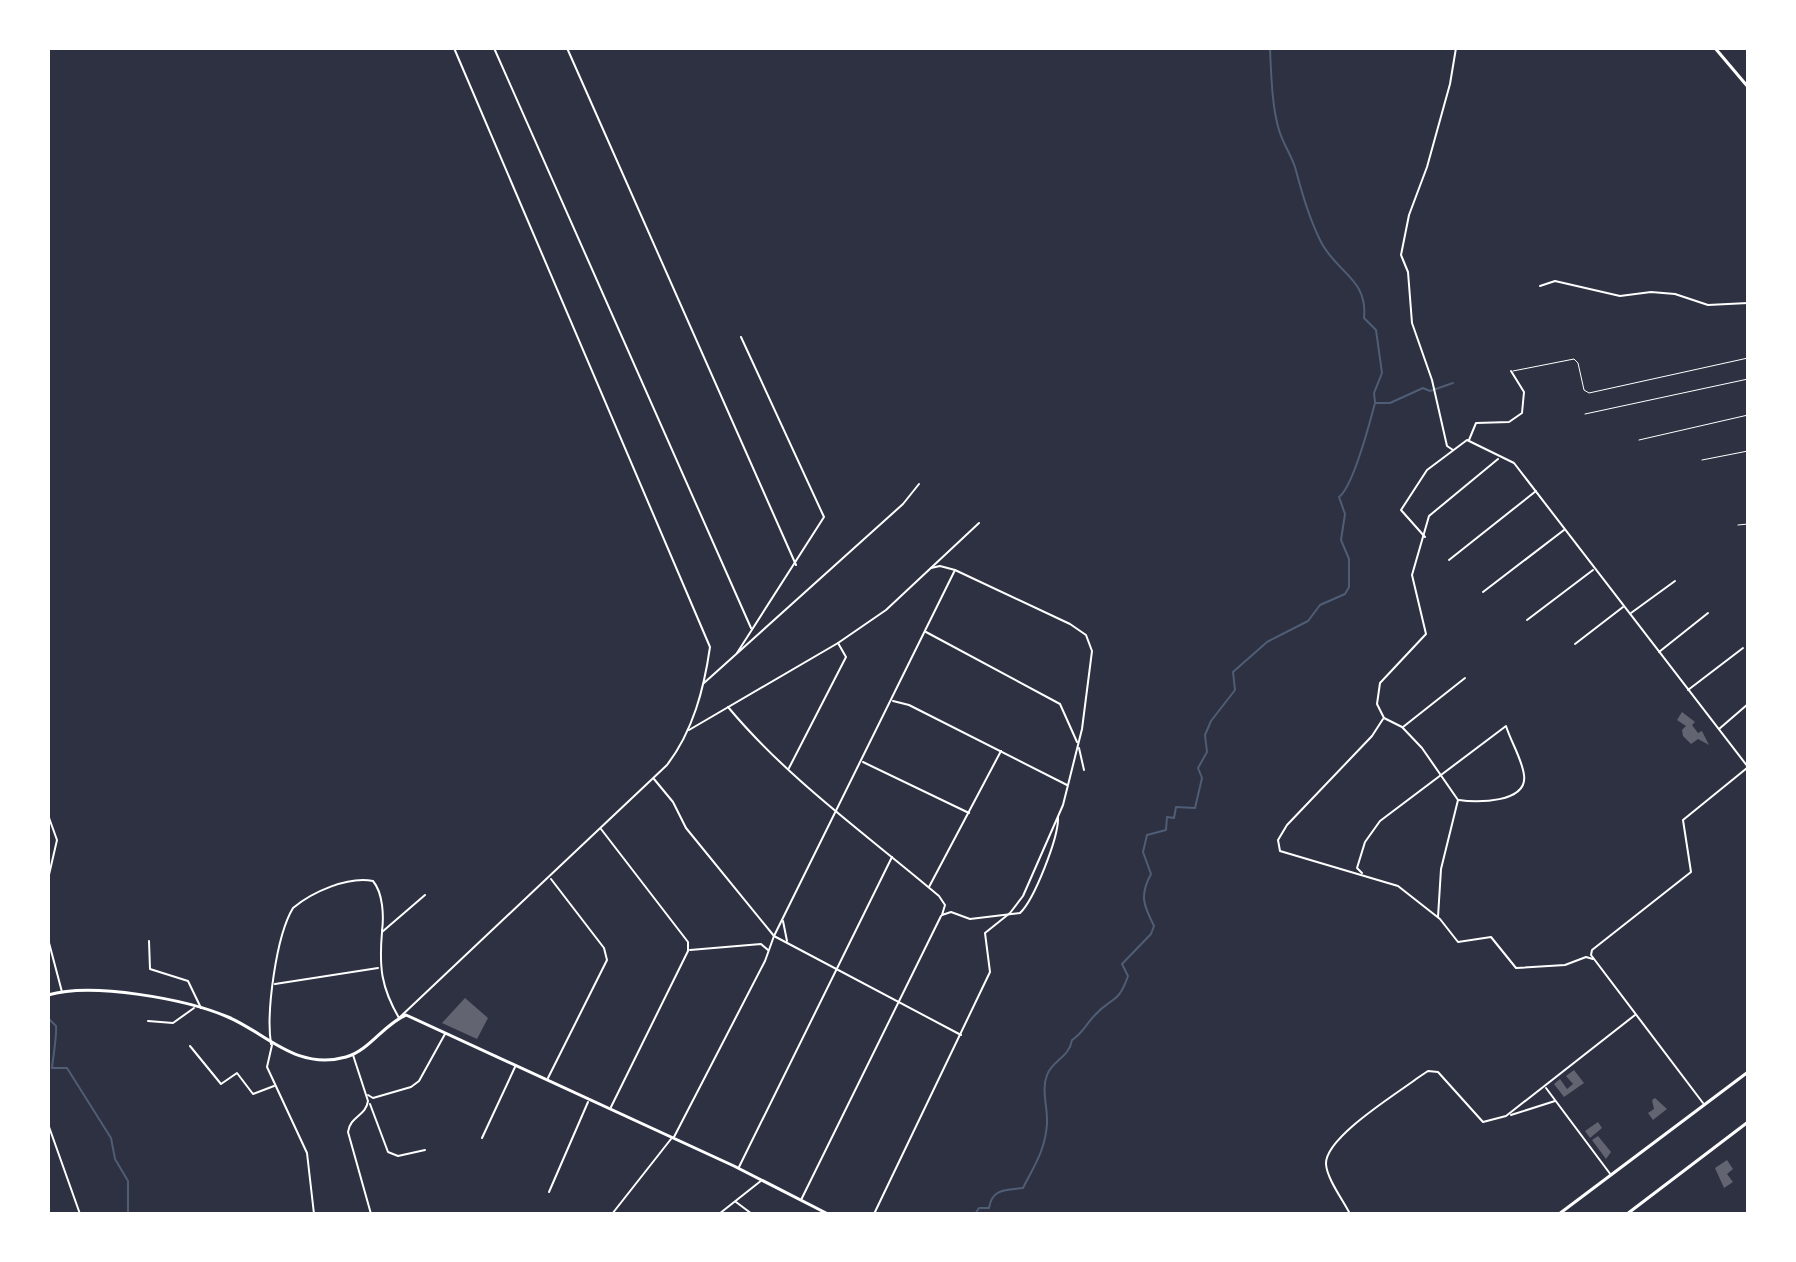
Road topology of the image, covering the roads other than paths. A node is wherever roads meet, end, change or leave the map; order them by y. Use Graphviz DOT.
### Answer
graph roads {
  1 [pos="454,48"];
  2 [pos="494,48"];
  3 [pos="567,48"];
  4 [pos="1456,48"];
  5 [pos="1715,48"];
  6 [pos="1748,87"];
  7 [pos="1540,286"];
  8 [pos="1748,303"];
  9 [pos="741,337"];
  10 [pos="1748,358"];
  11 [pos="1511,371"];
  12 [pos="1748,379"];
  13 [pos="1585,414"];
  14 [pos="1748,415"];
  15 [pos="1469,440"];
  16 [pos="1639,440"];
  17 [pos="1454,450"];
  18 [pos="1748,451"];
  19 [pos="1499,458"];
  20 [pos="1702,460"];
  21 [pos="919,484"];
  22 [pos="1536,491"];
  23 [pos="979,523"];
  24 [pos="1748,524"];
  25 [pos="1738,525"];
  26 [pos="1564,530"];
  27 [pos="1425,537"];
  28 [pos="1449,560"];
  29 [pos="796,565"];
  30 [pos="931,568"];
  31 [pos="955,570"];
  32 [pos="1593,570"];
  33 [pos="1675,581"];
  34 [pos="1483,592"];
  35 [pos="1623,607"];
  36 [pos="1708,613"];
  37 [pos="1630,614"];
  38 [pos="1527,620"];
  39 [pos="751,628"];
  40 [pos="925,632"];
  41 [pos="838,643"];
  42 [pos="1575,644"];
  43 [pos="1743,648"];
  44 [pos="1658,652"];
  45 [pos="737,653"];
  46 [pos="1465,678"];
  47 [pos="703,684"];
  48 [pos="1688,690"];
  49 [pos="892,701"];
  50 [pos="1748,704"];
  51 [pos="728,707"];
  52 [pos="1384,718"];
  53 [pos="1402,727"];
  54 [pos="1719,729"];
  55 [pos="688,731"];
  56 [pos="1078,745"];
  57 [pos="1002,750"];
  58 [pos="862,762"];
  59 [pos="1748,767"];
  60 [pos="789,769"];
  61 [pos="1084,770"];
  62 [pos="1441,776"];
  63 [pos="653,778"];
  64 [pos="1068,787"];
  65 [pos="1458,800"];
  66 [pos="836,812"];
  67 [pos="969,813"];
  68 [pos="48,815"];
  69 [pos="1058,817"];
  70 [pos="600,828"];
  71 [pos="893,856"];
  72 [pos="1363,873"];
  73 [pos="550,878"];
  74 [pos="48,879"];
  75 [pos="929,888"];
  76 [pos="425,895"];
  77 [pos="942,915"];
  78 [pos="1005,916"];
  79 [pos="1438,917"];
  80 [pos="783,920"];
  81 [pos="382,932"];
  82 [pos="774,936"];
  83 [pos="48,939"];
  84 [pos="149,941"];
  85 [pos="788,942"];
  86 [pos="688,951"];
  87 [pos="769,951"];
  88 [pos="1593,959"];
  89 [pos="378,968"];
  90 [pos="838,969"];
  91 [pos="274,985"];
  92 [pos="62,992"];
  93 [pos="48,995"];
  94 [pos="897,1000"];
  95 [pos="194,1008"];
  96 [pos="202,1009"];
  97 [pos="1635,1015"];
  98 [pos="399,1018"];
  99 [pos="148,1021"];
  100 [pos="447,1032"];
  101 [pos="961,1035"];
  102 [pos="272,1045"];
  103 [pos="190,1046"];
  104 [pos="353,1053"];
  105 [pos="516,1064"];
  106 [pos="1748,1072"];
  107 [pos="548,1078"];
  108 [pos="274,1086"];
  109 [pos="1546,1087"];
  110 [pos="367,1094"];
  111 [pos="590,1098"];
  112 [pos="368,1101"];
  113 [pos="1556,1101"];
  114 [pos="1704,1105"];
  115 [pos="611,1108"];
  116 [pos="1506,1116"];
  117 [pos="1748,1122"];
  118 [pos="48,1124"];
  119 [pos="673,1137"];
  120 [pos="482,1138"];
  121 [pos="425,1150"];
  122 [pos="738,1168"];
  123 [pos="1611,1175"];
  124 [pos="762,1180"];
  125 [pos="549,1192"];
  126 [pos="801,1200"];
  127 [pos="735,1201"];
  128 [pos="80,1214"];
  129 [pos="314,1214"];
  130 [pos="371,1214"];
  131 [pos="612,1214"];
  132 [pos="719,1214"];
  133 [pos="752,1214"];
  134 [pos="828,1214"];
  135 [pos="874,1214"];
  136 [pos="1350,1214"];
  137 [pos="1559,1214"];
  138 [pos="1627,1214"];
  1 -- 47 [label="street"];
  2 -- 39 [label="street"];
  3 -- 29 [label="street"];
  4 -- 17 [label="street"];
  5 -- 6 [label="street"];
  7 -- 8 [label="street"];
  9 -- 29 [label="street"];
  10 -- 11 [label="lane"];
  11 -- 15 [label="street"];
  12 -- 13 [label="lane"];
  14 -- 16 [label="lane"];
  15 -- 17 [label="street"];
  15 -- 19 [label="street"];
  17 -- 27 [label="street"];
  18 -- 20 [label="lane"];
  19 -- 22 [label="street"];
  19 -- 27 [label="street"];
  21 -- 45 [label="street"];
  22 -- 26 [label="street"];
  22 -- 28 [label="street"];
  23 -- 30 [label="street"];
  24 -- 25 [label="lane"];
  26 -- 32 [label="street"];
  26 -- 34 [label="street"];
  27 -- 52 [label="street"];
  29 -- 39 [label="street"];
  30 -- 31 [label="street"];
  30 -- 41 [label="street"];
  31 -- 40 [label="street"];
  31 -- 56 [label="street"];
  32 -- 35 [label="street"];
  32 -- 38 [label="street"];
  33 -- 37 [label="street"];
  35 -- 37 [label="street"];
  35 -- 42 [label="street"];
  36 -- 44 [label="street"];
  37 -- 44 [label="street"];
  39 -- 45 [label="street"];
  40 -- 49 [label="street"];
  40 -- 56 [label="street"];
  41 -- 51 [label="street"];
  41 -- 60 [label="street"];
  43 -- 48 [label="street"];
  44 -- 48 [label="street"];
  45 -- 47 [label="street"];
  46 -- 53 [label="street"];
  47 -- 55 [label="street"];
  48 -- 54 [label="street"];
  49 -- 57 [label="street"];
  49 -- 58 [label="street"];
  50 -- 54 [label="street"];
  51 -- 55 [label="street"];
  51 -- 60 [label="street"];
  52 -- 53 [label="street"];
  52 -- 72 [label="street"];
  53 -- 62 [label="street"];
  54 -- 59 [label="street"];
  55 -- 63 [label="street"];
  56 -- 61 [label="street"];
  56 -- 64 [label="street"];
  57 -- 64 [label="street"];
  57 -- 67 [label="street"];
  58 -- 66 [label="street"];
  58 -- 67 [label="street"];
  59 -- 88 [label="street"];
  60 -- 66 [label="street"];
  62 -- 65 [label="street"];
  62 -- 65 [label="street"];
  62 -- 72 [label="street"];
  63 -- 70 [label="street"];
  63 -- 82 [label="street"];
  64 -- 69 [label="street"];
  65 -- 79 [label="street"];
  66 -- 71 [label="street"];
  66 -- 80 [label="street"];
  67 -- 75 [label="street"];
  68 -- 74 [label="street"];
  69 -- 78 [label="street"];
  69 -- 78 [label="street"];
  70 -- 73 [label="street"];
  70 -- 86 [label="street"];
  71 -- 75 [label="street"];
  71 -- 90 [label="street"];
  72 -- 79 [label="street"];
  73 -- 98 [label="street"];
  73 -- 107 [label="street"];
  75 -- 77 [label="street"];
  76 -- 81 [label="street"];
  77 -- 78 [label="street"];
  77 -- 94 [label="street"];
  78 -- 101 [label="street"];
  79 -- 88 [label="street"];
  80 -- 82 [label="street"];
  80 -- 85 [label="street"];
  81 -- 89 [label="street"];
  81 -- 91 [label="street"];
  82 -- 85 [label="street"];
  82 -- 87 [label="street"];
  83 -- 92 [label="street"];
  84 -- 96 [label="street"];
  85 -- 90 [label="street"];
  86 -- 87 [label="street"];
  86 -- 115 [label="street"];
  87 -- 119 [label="street"];
  88 -- 97 [label="street"];
  89 -- 91 [label="street"];
  89 -- 98 [label="street"];
  90 -- 94 [label="street"];
  90 -- 122 [label="street"];
  91 -- 102 [label="street"];
  92 -- 93 [label="street"];
  92 -- 95 [label="street"];
  94 -- 101 [label="street"];
  94 -- 126 [label="street"];
  95 -- 96 [label="street"];
  95 -- 99 [label="street"];
  96 -- 102 [label="street"];
  97 -- 109 [label="street"];
  97 -- 114 [label="street"];
  98 -- 100 [label="street"];
  98 -- 104 [label="street"];
  100 -- 105 [label="street"];
  100 -- 110 [label="street"];
  101 -- 135 [label="street"];
  102 -- 104 [label="street"];
  102 -- 108 [label="street"];
  103 -- 108 [label="street"];
  104 -- 110 [label="street"];
  105 -- 107 [label="street"];
  105 -- 120 [label="street"];
  106 -- 114 [label="street"];
  107 -- 111 [label="street"];
  108 -- 129 [label="street"];
  109 -- 113 [label="street"];
  109 -- 116 [label="street"];
  110 -- 112 [label="street"];
  111 -- 115 [label="street"];
  111 -- 125 [label="street"];
  112 -- 121 [label="street"];
  112 -- 130 [label="street"];
  113 -- 116 [label="street"];
  113 -- 123 [label="street"];
  114 -- 123 [label="street"];
  115 -- 119 [label="street"];
  116 -- 136 [label="street"];
  117 -- 138 [label="street"];
  118 -- 128 [label="street"];
  119 -- 122 [label="street"];
  119 -- 131 [label="street"];
  122 -- 124 [label="street"];
  123 -- 137 [label="street"];
  124 -- 126 [label="street"];
  124 -- 127 [label="street"];
  126 -- 134 [label="street"];
  127 -- 132 [label="street"];
  127 -- 133 [label="street"];
}
